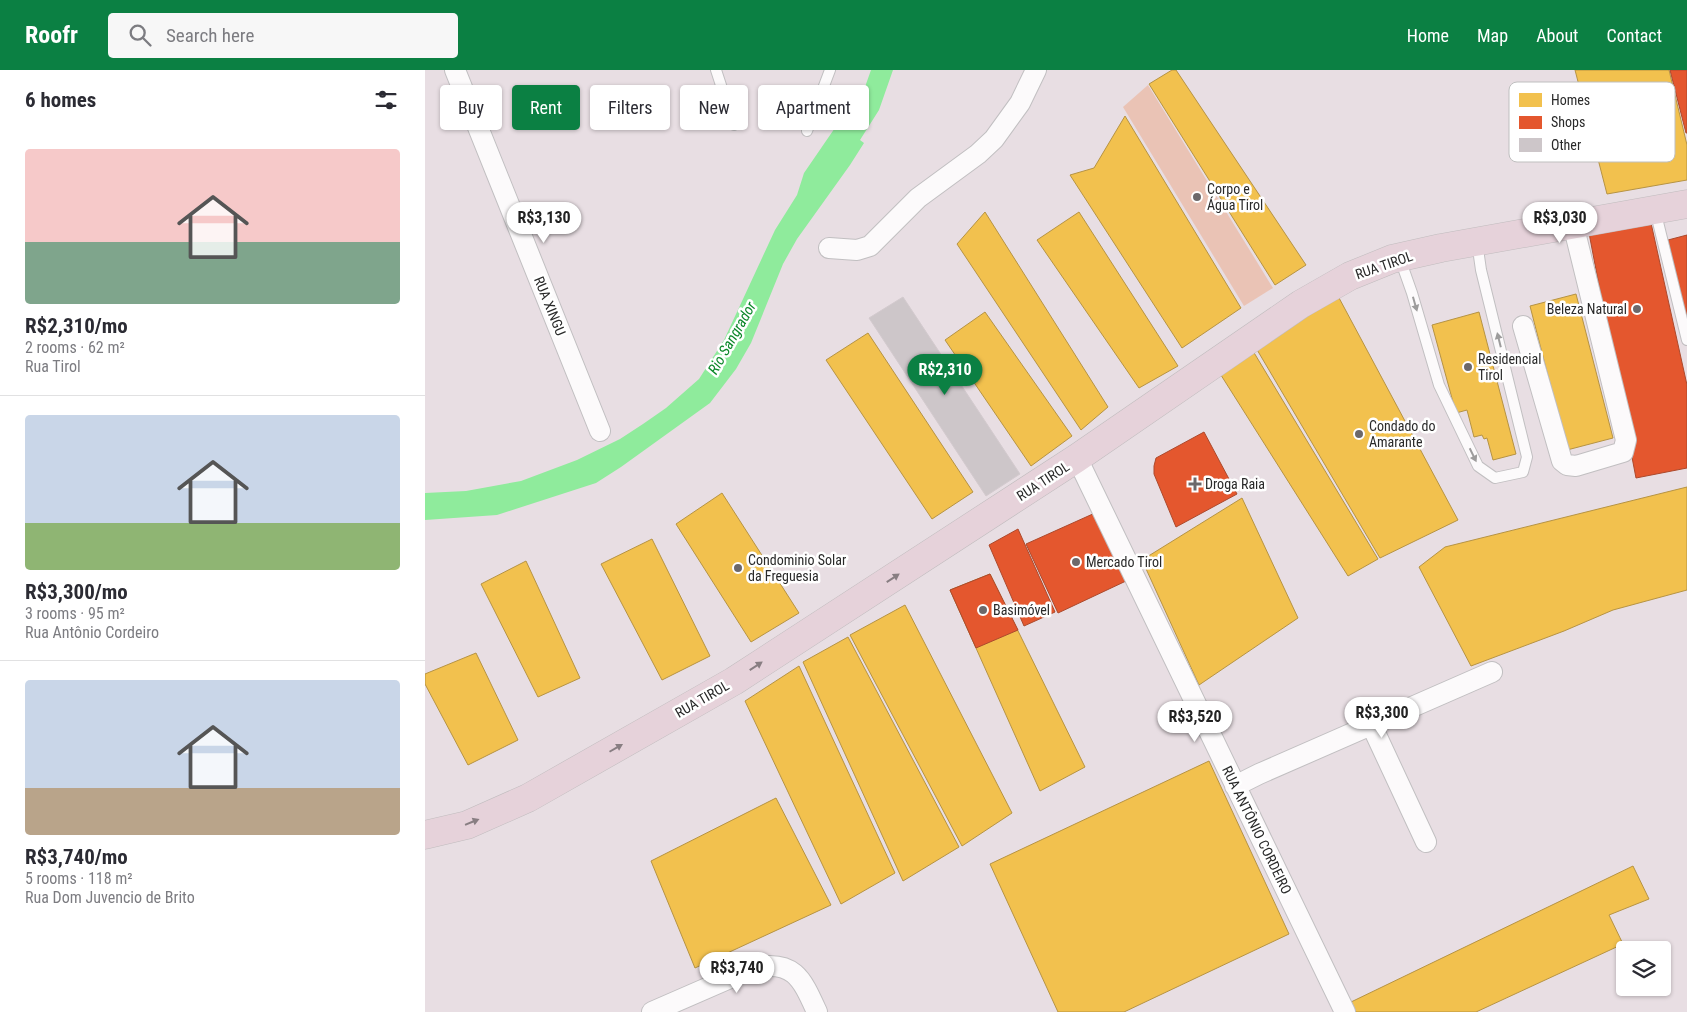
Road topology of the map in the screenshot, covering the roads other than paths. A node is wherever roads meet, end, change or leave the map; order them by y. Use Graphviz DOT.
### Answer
graph roads {
  1 [pos="455,70"];
  2 [pos="716,70"];
  3 [pos="831,70"];
  4 [pos="1037,70"];
  5 [pos="721,85"];
  6 [pos="807,131"];
  7 [pos="1687,204"];
  8 [pos="1655,210"];
  9 [pos="1573,224"];
  10 [pos="1476,241"];
  11 [pos="829,248"];
  12 [pos="1399,258"];
  13 [pos="1523,326"];
  14 [pos="1687,340"];
  15 [pos="600,431"];
  16 [pos="1077,458"];
  17 [pos="1492,672"];
  18 [pos="1371,724"];
  19 [pos="1235,786"];
  20 [pos="425,836"];
  21 [pos="1426,842"];
  22 [pos="652,1012"];
  23 [pos="817,1012"];
  24 [pos="1345,1012"];
  1 -- 15 [label="street, RUA XINGU"];
  2 -- 5 [label="lane"];
  3 -- 6 [label="lane"];
  4 -- 11 [label="street"];
  7 -- 8 [label="main road, RUA TIROL"];
  8 -- 9 [label="main road, RUA TIROL"];
  8 -- 14 [label="lane"];
  9 -- 10 [label="main road, RUA TIROL"];
  9 -- 13 [label="street"];
  10 -- 12 [label="main road, RUA TIROL"];
  12 -- 10 [label="lane, one-way"];
  12 -- 16 [label="main road, RUA TIROL"];
  16 -- 19 [label="street, RUA ANTÔNIO CORDEIRO"];
  20 -- 16 [label="main road, RUA TIROL, one-way"];
  17 -- 18 [label="street"];
  18 -- 19 [label="street"];
  18 -- 21 [label="street"];
  19 -- 24 [label="street, RUA ANTÔNIO CORDEIRO"];
  22 -- 23 [label="street"];
}
